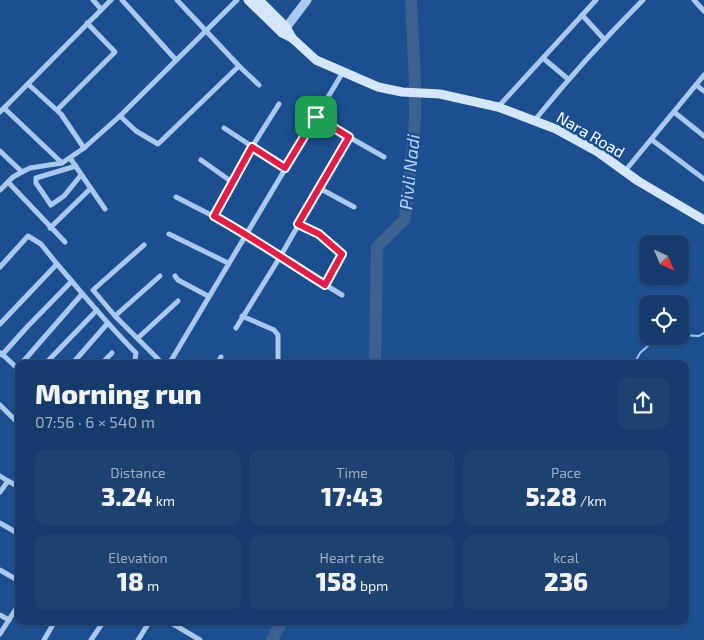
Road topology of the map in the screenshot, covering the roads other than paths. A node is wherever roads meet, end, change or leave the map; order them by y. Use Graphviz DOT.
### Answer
graph roads {
  1 [pos="93,0"];
  2 [pos="111,0"];
  3 [pos="122,0"];
  4 [pos="176,0"];
  5 [pos="237,0"];
  6 [pos="248,0"];
  7 [pos="259,0"];
  8 [pos="307,0"];
  9 [pos="596,0"];
  10 [pos="643,0"];
  11 [pos="694,0"];
  12 [pos="102,9"];
  13 [pos="704,11"];
  14 [pos="582,15"];
  15 [pos="87,23"];
  16 [pos="284,30"];
  17 [pos="205,31"];
  18 [pos="604,39"];
  19 [pos="543,58"];
  20 [pos="176,60"];
  21 [pos="239,66"];
  22 [pos="343,72"];
  23 [pos="704,75"];
  24 [pos="568,79"];
  25 [pos="28,84"];
  26 [pos="696,84"];
  27 [pos="259,86"];
  28 [pos="704,91"];
  29 [pos="279,104"];
  30 [pos="498,108"];
  31 [pos="2,110"];
  32 [pos="57,110"];
  33 [pos="674,112"];
  34 [pos="120,116"];
  35 [pos="316,117"];
  36 [pos="534,121"];
  37 [pos="224,128"];
  38 [pos="704,136"];
  39 [pos="349,137"];
  40 [pos="652,140"];
  41 [pos="252,147"];
  42 [pos="84,148"];
  43 [pos="0,151"];
  44 [pos="384,157"];
  45 [pos="70,158"];
  46 [pos="201,160"];
  47 [pos="62,163"];
  48 [pos="76,166"];
  49 [pos="285,168"];
  50 [pos="24,171"];
  51 [pos="625,172"];
  52 [pos="81,175"];
  53 [pos="36,178"];
  54 [pos="704,179"];
  55 [pos="8,182"];
  56 [pos="232,182"];
  57 [pos="319,188"];
  58 [pos="90,189"];
  59 [pos="0,190"];
  60 [pos="176,197"];
  61 [pos="354,207"];
  62 [pos="105,209"];
  63 [pos="214,216"];
  64 [pos="704,220"];
  65 [pos="298,224"];
  66 [pos="50,228"];
  67 [pos="169,234"];
  68 [pos="246,234"];
  69 [pos="65,242"];
  70 [pos="144,245"];
  71 [pos="280,257"];
  72 [pos="228,263"];
  73 [pos="57,264"];
  74 [pos="0,267"];
  75 [pos="160,276"];
  76 [pos="175,276"];
  77 [pos="71,282"];
  78 [pos="325,285"];
  79 [pos="82,294"];
  80 [pos="342,295"];
  81 [pos="208,296"];
  82 [pos="178,301"];
  83 [pos="98,310"];
  84 [pos="115,316"];
  85 [pos="242,316"];
  86 [pos="0,324"];
  87 [pos="107,324"];
  88 [pos="236,328"];
  89 [pos="138,338"];
  90 [pos="112,353"];
  91 [pos="1,354"];
  92 [pos="221,357"];
  93 [pos="25,360"];
  94 [pos="49,360"];
  95 [pos="76,360"];
  96 [pos="105,360"];
  97 [pos="136,360"];
  98 [pos="159,360"];
  99 [pos="170,360"];
  100 [pos="219,360"];
  101 [pos="278,360"];
  102 [pos="15,364"];
  103 [pos="0,405"];
  104 [pos="15,420"];
  105 [pos="0,476"];
  106 [pos="8,482"];
  107 [pos="15,485"];
  108 [pos="0,492"];
  109 [pos="0,523"];
  110 [pos="15,532"];
  111 [pos="0,570"];
  112 [pos="15,579"];
  113 [pos="15,610"];
  114 [pos="0,614"];
  115 [pos="9,620"];
  116 [pos="53,625"];
  117 [pos="101,625"];
  118 [pos="147,625"];
  119 [pos="175,625"];
  120 [pos="0,634"];
  121 [pos="44,640"];
  122 [pos="91,640"];
  123 [pos="138,640"];
  124 [pos="200,640"];
  1 -- 12 [label="street"];
  2 -- 12 [label="street"];
  3 -- 20 [label="street"];
  4 -- 17 [label="street"];
  5 -- 17 [label="street"];
  6 -- 16 [label="main road"];
  7 -- 16 [label="main road"];
  8 -- 16 [label="street"];
  9 -- 14 [label="street"];
  10 -- 18 [label="street"];
  11 -- 13 [label="street"];
  12 -- 15 [label="street"];
  14 -- 18 [label="street"];
  14 -- 19 [label="street"];
  15 -- 25 [label="street"];
  15 -- 32 [label="street"];
  16 -- 22 [label="main road"];
  17 -- 20 [label="street"];
  17 -- 21 [label="street"];
  18 -- 24 [label="street"];
  19 -- 24 [label="street"];
  19 -- 30 [label="street"];
  20 -- 34 [label="street"];
  21 -- 27 [label="street"];
  21 -- 34 [label="street"];
  22 -- 30 [label="main road, Nara Road"];
  22 -- 35 [label="street"];
  23 -- 26 [label="street"];
  24 -- 36 [label="street"];
  25 -- 31 [label="street"];
  25 -- 32 [label="street"];
  26 -- 28 [label="street"];
  26 -- 33 [label="street"];
  29 -- 41 [label="street"];
  30 -- 36 [label="main road, Nara Road"];
  31 -- 47 [label="street"];
  32 -- 42 [label="street"];
  33 -- 38 [label="street"];
  33 -- 40 [label="street"];
  34 -- 42 [label="street"];
  35 -- 39 [label="street"];
  35 -- 49 [label="street"];
  36 -- 51 [label="main road, Nara Road"];
  37 -- 41 [label="street"];
  39 -- 44 [label="street"];
  39 -- 57 [label="street"];
  40 -- 51 [label="street"];
  40 -- 54 [label="street"];
  41 -- 49 [label="street"];
  41 -- 56 [label="street"];
  42 -- 45 [label="street"];
  43 -- 50 [label="street"];
  45 -- 47 [label="street"];
  45 -- 48 [label="street"];
  46 -- 56 [label="street"];
  47 -- 50 [label="street"];
  48 -- 52 [label="street"];
  48 -- 53 [label="street"];
  49 -- 68 [label="street"];
  50 -- 53 [label="street"];
  50 -- 55 [label="street"];
  51 -- 64 [label="main road, Nara Road"];
  52 -- 53 [label="street"];
  52 -- 58 [label="street"];
  55 -- 59 [label="street"];
  55 -- 66 [label="street"];
  56 -- 63 [label="street"];
  57 -- 61 [label="street"];
  57 -- 65 [label="street"];
  58 -- 62 [label="street"];
  58 -- 66 [label="street"];
  60 -- 63 [label="street"];
  63 -- 68 [label="street"];
  65 -- 71 [label="street"];
  65 -- 78 [label="street"];
  66 -- 69 [label="street"];
  67 -- 72 [label="street"];
  68 -- 71 [label="street"];
  68 -- 72 [label="street"];
  70 -- 84 [label="street"];
  71 -- 78 [label="street"];
  71 -- 85 [label="street"];
  72 -- 81 [label="street"];
  73 -- 74 [label="street"];
  73 -- 77 [label="street"];
  73 -- 86 [label="street"];
  75 -- 84 [label="street"];
  76 -- 81 [label="street"];
  77 -- 79 [label="street"];
  77 -- 91 [label="street"];
  78 -- 80 [label="street"];
  79 -- 83 [label="street"];
  79 -- 93 [label="street"];
  81 -- 99 [label="street"];
  82 -- 89 [label="street"];
  83 -- 87 [label="street"];
  83 -- 94 [label="street"];
  84 -- 89 [label="street"];
  85 -- 88 [label="street"];
  85 -- 101 [label="street"];
  87 -- 95 [label="street"];
  87 -- 97 [label="street"];
  89 -- 98 [label="street"];
  90 -- 96 [label="street"];
  91 -- 102 [label="street"];
  92 -- 100 [label="street"];
  103 -- 104 [label="street"];
  105 -- 106 [label="street"];
  106 -- 107 [label="street"];
  106 -- 108 [label="street"];
  109 -- 110 [label="street"];
  111 -- 112 [label="street"];
  113 -- 115 [label="street"];
  114 -- 115 [label="street"];
  115 -- 120 [label="street"];
  116 -- 121 [label="street"];
  117 -- 122 [label="street"];
  118 -- 123 [label="street"];
  119 -- 124 [label="street"];
}
